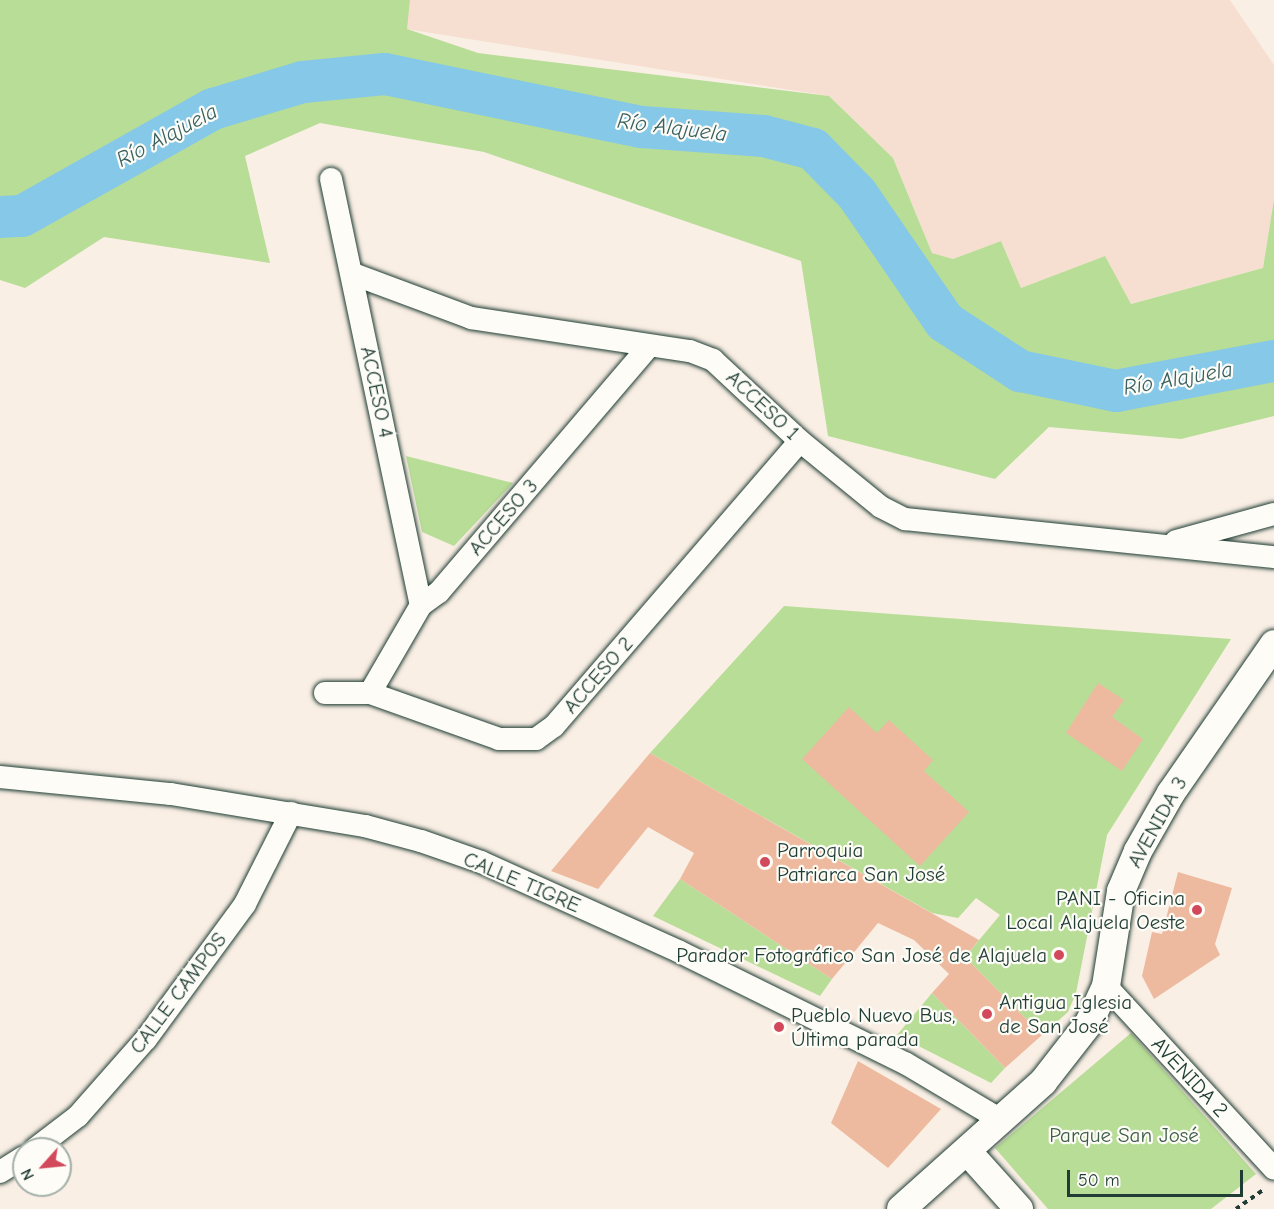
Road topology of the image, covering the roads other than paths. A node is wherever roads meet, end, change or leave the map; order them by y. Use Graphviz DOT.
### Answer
graph roads {
  1 [pos="331,179"];
  2 [pos="353,274"];
  3 [pos="648,347"];
  4 [pos="800,441"];
  5 [pos="1274,514"];
  6 [pos="1160,546"];
  7 [pos="1274,557"];
  8 [pos="421,604"];
  9 [pos="1274,644"];
  10 [pos="326,693"];
  11 [pos="370,693"];
  12 [pos="0,777"];
  13 [pos="291,813"];
  14 [pos="1106,986"];
  15 [pos="1001,1120"];
  16 [pos="51,1137"];
  17 [pos="967,1150"];
  18 [pos="1274,1169"];
  19 [pos="902,1209"];
  20 [pos="1019,1209"];
  1 -- 2 [label="street, ACCESO 4"];
  2 -- 3 [label="street, ACCESO 1"];
  2 -- 8 [label="street, ACCESO 4"];
  3 -- 4 [label="street, ACCESO 1"];
  3 -- 8 [label="street, ACCESO 3"];
  4 -- 6 [label="street, ACCESO 1"];
  4 -- 11 [label="street, ACCESO 2"];
  5 -- 6 [label="street, ACCESO 1"];
  6 -- 7 [label="street, ACCESO 1"];
  8 -- 11 [label="street, ACCESO 3"];
  9 -- 14 [label="main road, AVENIDA 3"];
  10 -- 11 [label="street, ACCESO 2"];
  12 -- 13 [label="street, CALLE TIGRE"];
  13 -- 15 [label="street, CALLE TIGRE"];
  13 -- 16 [label="street, CALLE CAMPOS"];
  14 -- 15 [label="main road, AVENIDA 3"];
  14 -- 18 [label="street, AVENIDA 2"];
  15 -- 17 [label="main road, AVENIDA 3"];
  17 -- 19 [label="main road, AVENIDA 3"];
  17 -- 20 [label="main road"];
}
